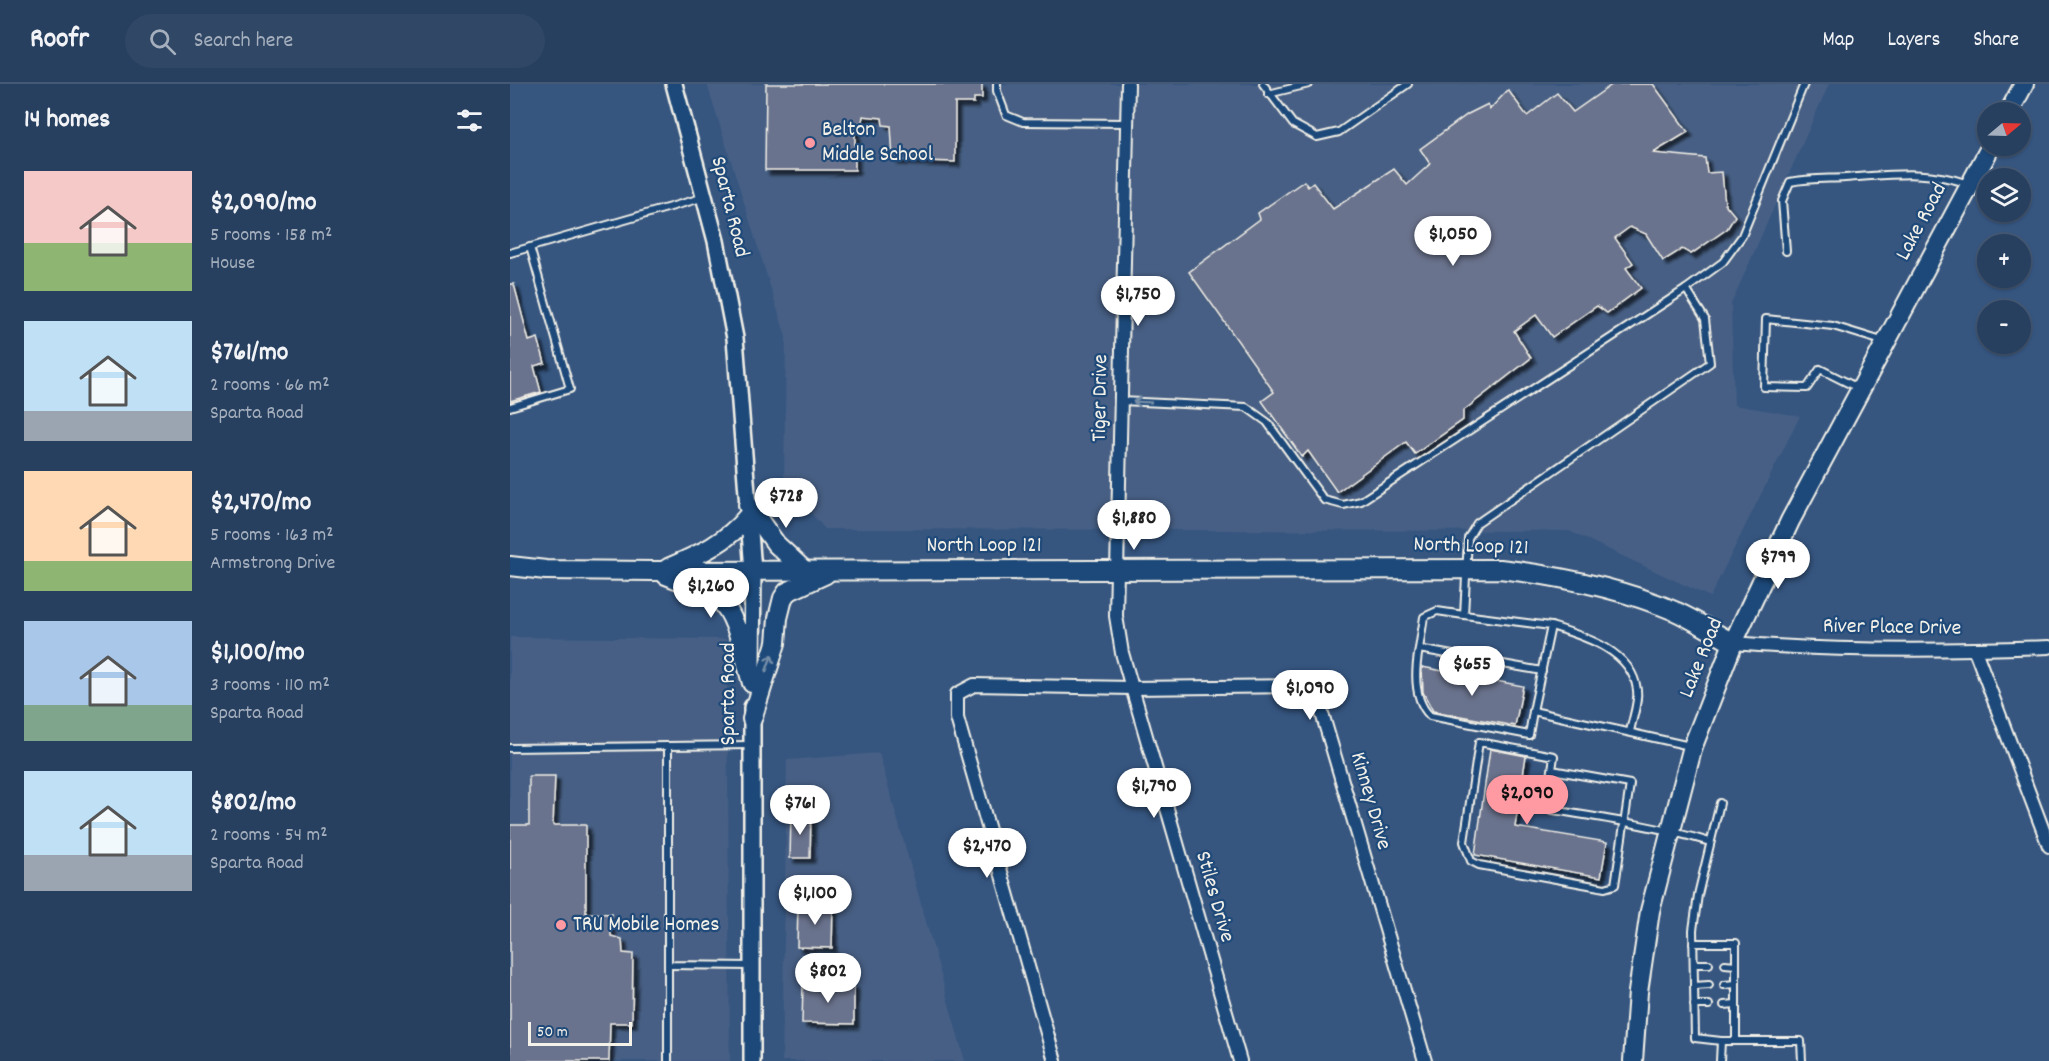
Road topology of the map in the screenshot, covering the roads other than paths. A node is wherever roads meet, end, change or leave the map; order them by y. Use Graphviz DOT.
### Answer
graph roads {
  1 [pos="674,84"];
  2 [pos="997,84"];
  3 [pos="1128,84"];
  4 [pos="1263,84"];
  5 [pos="1309,84"];
  6 [pos="1408,84"];
  7 [pos="1804,84"];
  8 [pos="2024,84"];
  9 [pos="1268,94"];
  10 [pos="2014,102"];
  11 [pos="1127,123"];
  12 [pos="1985,156"];
  13 [pos="1969,185"];
  14 [pos="705,197"];
  15 [pos="530,247"];
  16 [pos="1786,251"];
  17 [pos="510,253"];
  18 [pos="1686,289"];
  19 [pos="1886,342"];
  20 [pos="1861,390"];
  21 [pos="1121,401"];
  22 [pos="510,407"];
  23 [pos="748,510"];
  24 [pos="510,566"];
  25 [pos="1465,568"];
  26 [pos="1115,569"];
  27 [pos="805,570"];
  28 [pos="837,570"];
  29 [pos="657,571"];
  30 [pos="753,571"];
  31 [pos="1464,615"];
  32 [pos="1551,626"];
  33 [pos="1733,643"];
  34 [pos="2049,647"];
  35 [pos="1419,649"];
  36 [pos="1975,650"];
  37 [pos="1542,671"];
  38 [pos="752,684"];
  39 [pos="1132,688"];
  40 [pos="1533,711"];
  41 [pos="752,719"];
  42 [pos="1630,732"];
  43 [pos="752,745"];
  44 [pos="668,746"];
  45 [pos="1693,747"];
  46 [pos="510,748"];
  47 [pos="1552,770"];
  48 [pos="1720,803"];
  49 [pos="1624,822"];
  50 [pos="1669,830"];
  51 [pos="1710,842"];
  52 [pos="2049,846"];
  53 [pos="1693,943"];
  54 [pos="1694,964"];
  55 [pos="1709,964"];
  56 [pos="1725,964"];
  57 [pos="668,965"];
  58 [pos="1736,965"];
  59 [pos="752,966"];
  60 [pos="1736,984"];
  61 [pos="1709,985"];
  62 [pos="1724,985"];
  63 [pos="1694,986"];
  64 [pos="1736,1004"];
  65 [pos="1694,1005"];
  66 [pos="1709,1005"];
  67 [pos="1724,1005"];
  68 [pos="1721,1041"];
  69 [pos="1736,1041"];
  70 [pos="668,1061"];
  71 [pos="752,1061"];
  72 [pos="1055,1061"];
  73 [pos="1240,1061"];
  74 [pos="1425,1061"];
  75 [pos="1633,1061"];
  76 [pos="1720,1061"];
  77 [pos="1802,1061"];
  1 -- 14 [label="street, Sparta Road"];
  2 -- 11 [label="lane"];
  3 -- 11 [label="street, Tiger Drive"];
  4 -- 9 [label="lane"];
  5 -- 9 [label="lane"];
  6 -- 9 [label="lane"];
  7 -- 18 [label="lane"];
  8 -- 10 [label="main road"];
  11 -- 21 [label="street, Tiger Drive"];
  12 -- 13 [label="main road, Lake Road"];
  13 -- 16 [label="lane"];
  13 -- 19 [label="main road, Lake Road"];
  14 -- 15 [label="lane"];
  14 -- 23 [label="street, Sparta Road"];
  15 -- 17 [label="lane"];
  15 -- 22 [label="lane"];
  18 -- 21 [label="lane, one-way"];
  18 -- 25 [label="lane"];
  19 -- 20 [label="main road, Lake Road"];
  19 -- 20 [label="lane"];
  20 -- 33 [label="main road, Lake Road"];
  21 -- 26 [label="street, Tiger Drive"];
  23 -- 27 [label="main road"];
  23 -- 29 [label="main road"];
  23 -- 30 [label="street, Sparta Road"];
  24 -- 29 [label="main road, North Loop 121"];
  25 -- 26 [label="main road, North Loop 121"];
  25 -- 31 [label="lane"];
  25 -- 33 [label="main road, North Loop 121"];
  26 -- 28 [label="main road, North Loop 121"];
  26 -- 39 [label="street, Stiles Drive"];
  27 -- 28 [label="main road, North Loop 121"];
  27 -- 30 [label="main road, North Loop 121"];
  41 -- 28 [label="main road, one-way"];
  29 -- 30 [label="main road, North Loop 121"];
  29 -- 38 [label="main road"];
  30 -- 38 [label="street, Sparta Road"];
  31 -- 32 [label="lane"];
  31 -- 35 [label="lane"];
  32 -- 37 [label="lane"];
  32 -- 42 [label="lane"];
  33 -- 36 [label="street, River Place Drive"];
  33 -- 45 [label="main road, Lake Road"];
  34 -- 36 [label="street, River Place Drive"];
  35 -- 37 [label="lane"];
  35 -- 40 [label="lane"];
  36 -- 52 [label="street"];
  37 -- 40 [label="lane"];
  38 -- 41 [label="street, Sparta Road"];
  39 -- 72 [label="street, Kinney Drive"];
  39 -- 73 [label="street, Stiles Drive"];
  39 -- 74 [label="street, Kinney Drive"];
  40 -- 42 [label="lane"];
  41 -- 43 [label="street, Sparta Road"];
  42 -- 45 [label="lane"];
  43 -- 44 [label="lane"];
  43 -- 59 [label="street, Sparta Road"];
  44 -- 46 [label="lane"];
  44 -- 57 [label="lane"];
  45 -- 50 [label="main road, Lake Road"];
  47 -- 49 [label="lane"];
  47 -- 49 [label="lane"];
  47 -- 49 [label="lane"];
  48 -- 51 [label="lane"];
  49 -- 50 [label="lane"];
  50 -- 51 [label="lane"];
  50 -- 75 [label="main road, Lake Road"];
  51 -- 53 [label="lane"];
  53 -- 54 [label="lane"];
  53 -- 58 [label="lane"];
  54 -- 55 [label="lane"];
  54 -- 63 [label="lane"];
  56 -- 58 [label="lane"];
  57 -- 59 [label="lane"];
  57 -- 70 [label="lane"];
  58 -- 60 [label="lane"];
  59 -- 71 [label="street, Sparta Road"];
  60 -- 62 [label="lane"];
  60 -- 64 [label="lane"];
  61 -- 63 [label="lane"];
  63 -- 65 [label="lane"];
  64 -- 67 [label="lane"];
  64 -- 69 [label="lane"];
  65 -- 66 [label="lane"];
  65 -- 68 [label="lane"];
  68 -- 69 [label="lane"];
  68 -- 76 [label="lane"];
  69 -- 77 [label="lane"];
}
